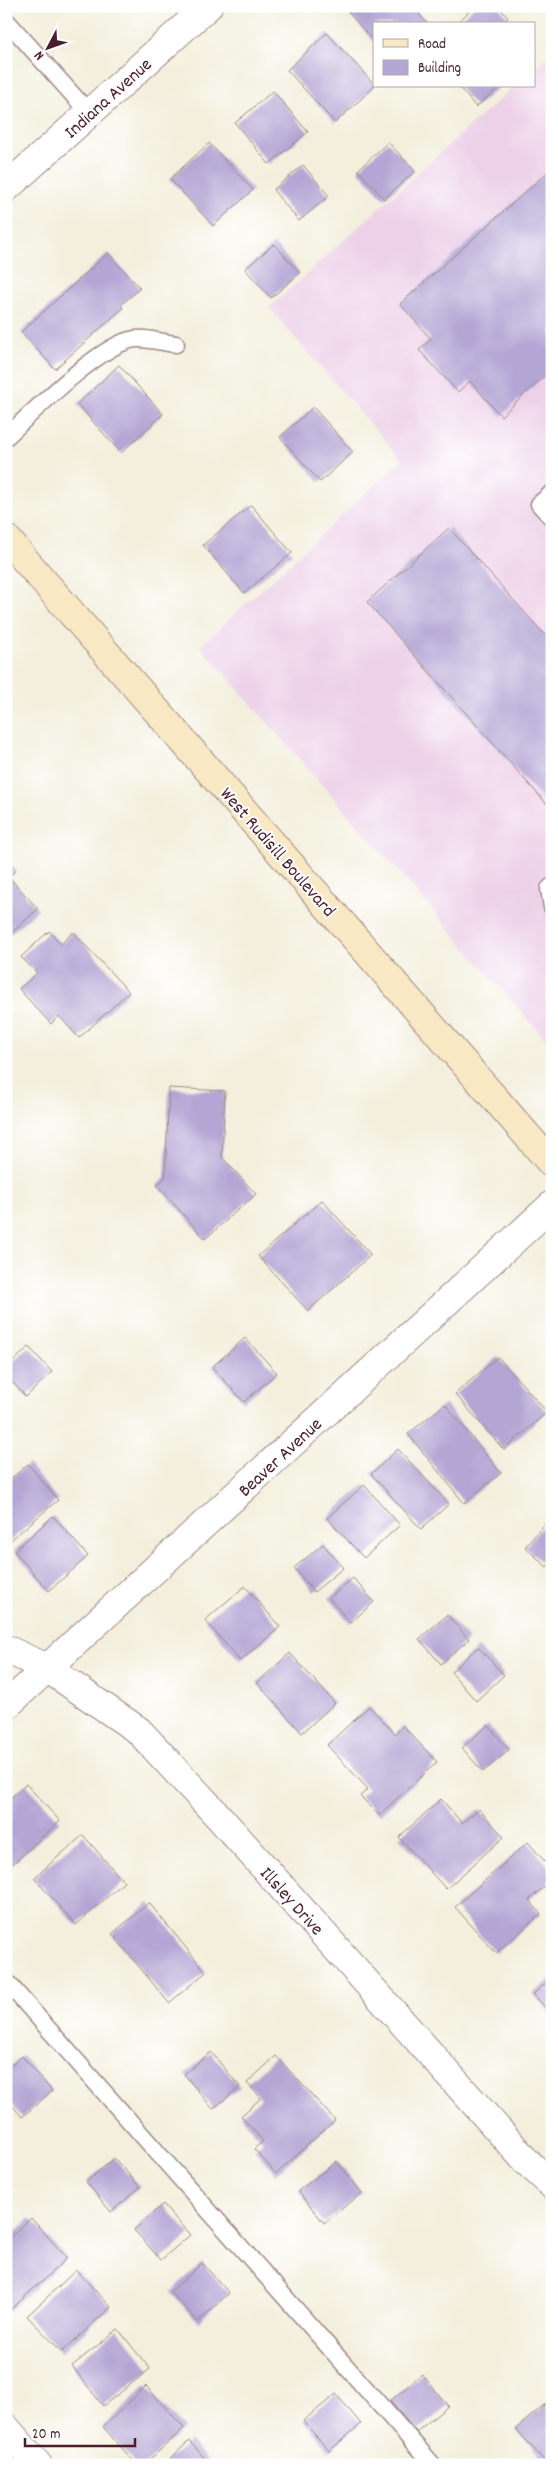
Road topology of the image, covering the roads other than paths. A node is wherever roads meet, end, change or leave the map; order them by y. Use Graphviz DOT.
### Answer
graph roads {
  1 [pos="208,6"];
  2 [pos="6,20"];
  3 [pos="89,113"];
  4 [pos="6,188"];
  5 [pos="176,344"];
  6 [pos="6,437"];
  7 [pos="552,492"];
  8 [pos="552,518"];
  9 [pos="6,538"];
  10 [pos="552,886"];
  11 [pos="552,907"];
  12 [pos="552,1164"];
  13 [pos="552,1205"];
  14 [pos="6,1649"];
  15 [pos="48,1668"];
  16 [pos="6,1706"];
  17 [pos="6,1981"];
  18 [pos="552,2185"];
  19 [pos="6,2428"];
  20 [pos="38,2465"];
  21 [pos="434,2465"];
  1 -- 3 [label="street, Indiana Avenue"];
  2 -- 3 [label="lane"];
  3 -- 4 [label="street, Indiana Avenue"];
  5 -- 6 [label="lane"];
  7 -- 8 [label="lane"];
  9 -- 12 [label="street, West Rudisill Boulevard"];
  10 -- 11 [label="lane"];
  13 -- 15 [label="street, Beaver Avenue"];
  14 -- 15 [label="street, Illsley Drive"];
  15 -- 16 [label="street, Beaver Avenue"];
  15 -- 18 [label="street, Illsley Drive"];
  17 -- 21 [label="lane"];
  19 -- 20 [label="street"];
}
